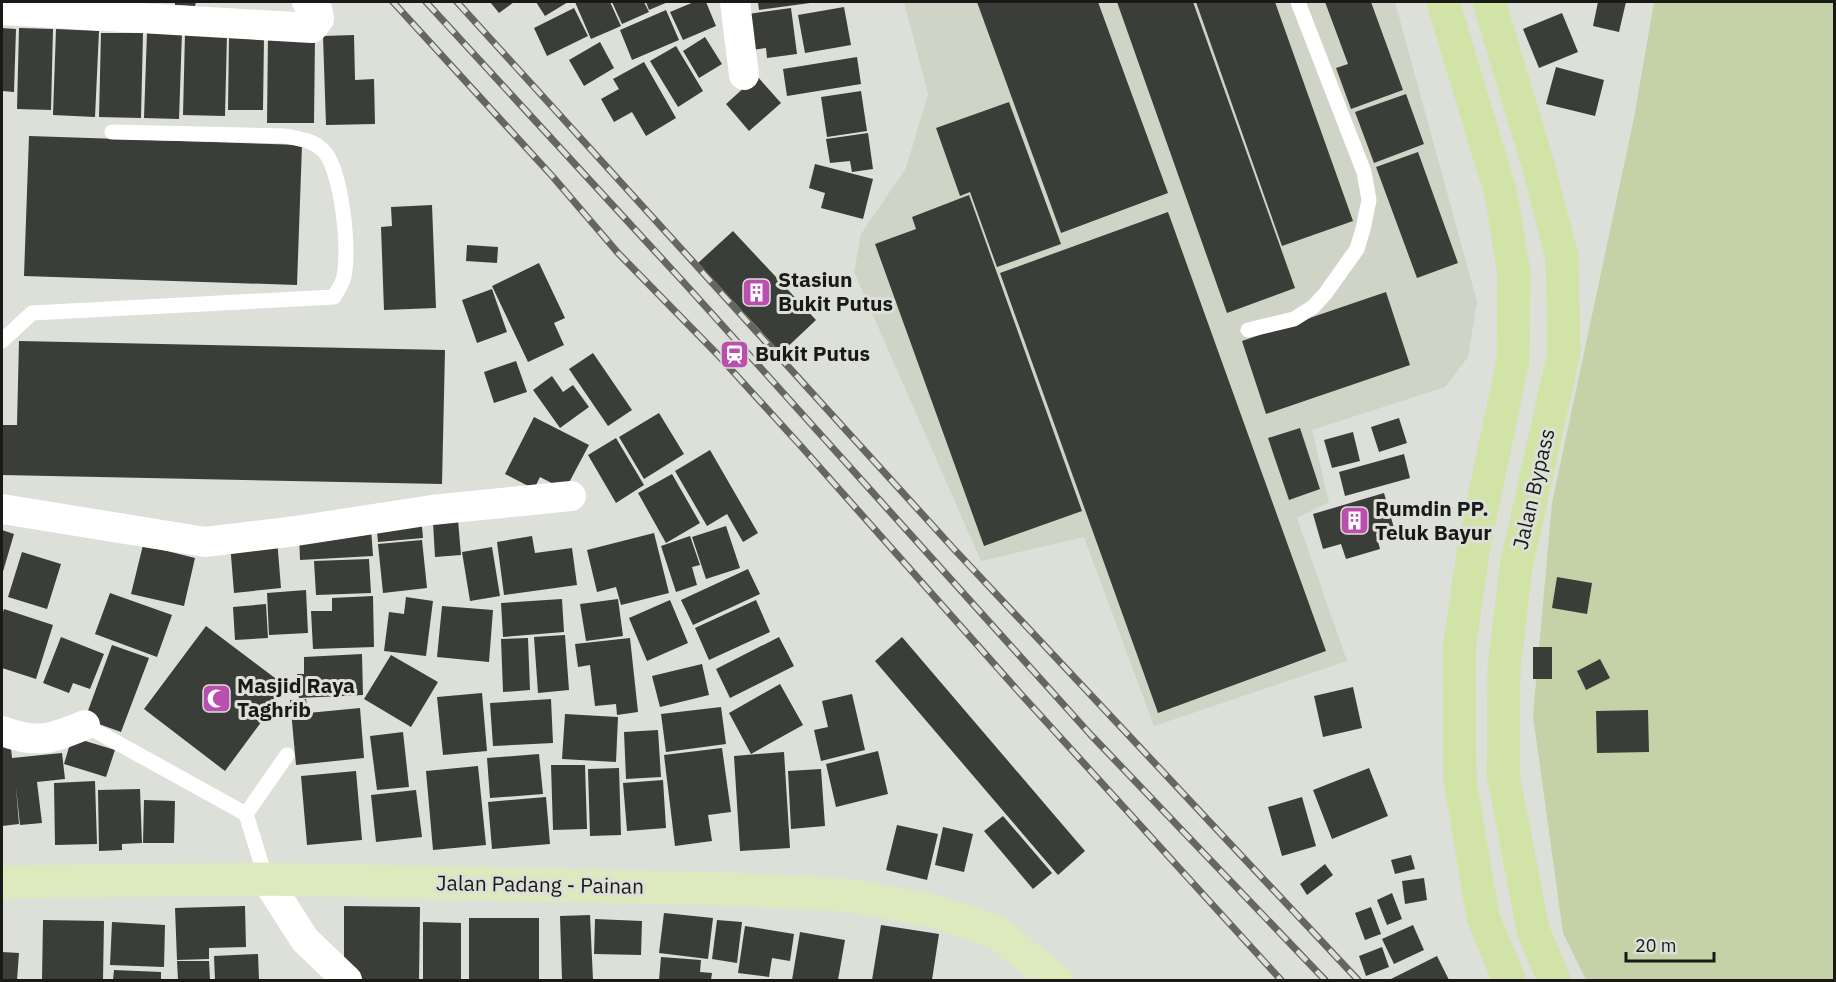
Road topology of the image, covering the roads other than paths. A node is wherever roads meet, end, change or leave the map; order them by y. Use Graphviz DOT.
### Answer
graph roads {
  1 [pos="307,2"];
  2 [pos="735,2"];
  3 [pos="1298,2"];
  4 [pos="1443,2"];
  5 [pos="1489,2"];
  6 [pos="2,10"];
  7 [pos="744,75"];
  8 [pos="112,132"];
  9 [pos="1248,330"];
  10 [pos="2,341"];
  11 [pos="571,496"];
  12 [pos="2,509"];
  13 [pos="85,725"];
  14 [pos="2,731"];
  15 [pos="287,755"];
  16 [pos="246,814"];
  17 [pos="266,879"];
  18 [pos="2,882"];
  19 [pos="347,981"];
  20 [pos="1056,981"];
  21 [pos="1509,981"];
  22 [pos="1554,981"];
  1 -- 6 [label="street"];
  2 -- 7 [label="street"];
  3 -- 9 [label="lane"];
  4 -- 21 [label="highway"];
  5 -- 22 [label="highway, Jalan Bypass"];
  8 -- 10 [label="lane"];
  11 -- 12 [label="street"];
  13 -- 14 [label="street"];
  13 -- 16 [label="lane"];
  15 -- 16 [label="lane"];
  16 -- 17 [label="lane"];
  17 -- 18 [label="main road, Jalan Padang - Painan"];
  17 -- 19 [label="street"];
  17 -- 20 [label="main road, Jalan Padang - Painan"];
}
